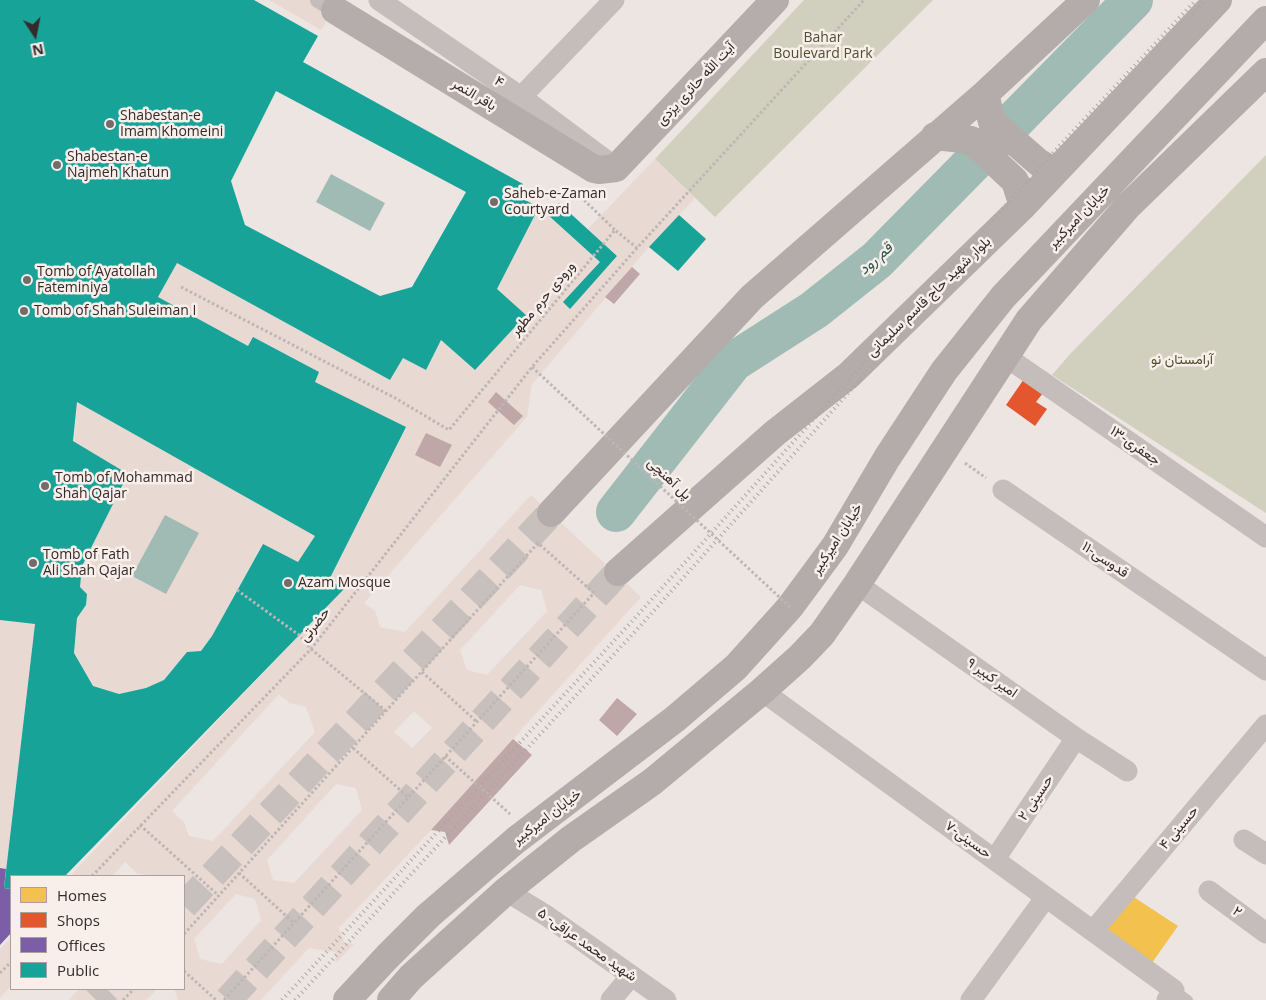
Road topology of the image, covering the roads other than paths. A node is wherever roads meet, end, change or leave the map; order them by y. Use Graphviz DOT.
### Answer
graph roads {
  1 [pos="380,0"];
  2 [pos="614,0"];
  3 [pos="775,0"];
  4 [pos="1086,0"];
  5 [pos="1218,0"];
  6 [pos="326,5"];
  7 [pos="1266,20"];
  8 [pos="1266,72"];
  9 [pos="985,94"];
  10 [pos="521,97"];
  11 [pos="935,136"];
  12 [pos="1047,167"];
  13 [pos="616,168"];
  14 [pos="1019,194"];
  15 [pos="1005,356"];
  16 [pos="1003,490"];
  17 [pos="552,513"];
  18 [pos="1266,537"];
  19 [pos="618,572"];
  20 [pos="857,584"];
  21 [pos="1266,670"];
  22 [pos="762,691"];
  23 [pos="1265,728"];
  24 [pos="1076,738"];
  25 [pos="1127,771"];
  26 [pos="1244,840"];
  27 [pos="1266,854"];
  28 [pos="995,859"];
  29 [pos="506,891"];
  30 [pos="1209,891"];
  31 [pos="1046,897"];
  32 [pos="1093,931"];
  33 [pos="1266,933"];
  34 [pos="632,976"];
  35 [pos="1176,997"];
  36 [pos="347,1000"];
  37 [pos="391,1000"];
  38 [pos="611,1000"];
  39 [pos="666,1000"];
  40 [pos="971,1000"];
  1 -- 10 [label="street, ۴"];
  2 -- 10 [label="street"];
  3 -- 13 [label="main road, آیت الله‌ حائری‌ یزدی"];
  4 -- 9 [label="main road"];
  5 -- 12 [label="main road, بلوار شهید حاج قاسم سلیمانی"];
  6 -- 13 [label="main road, باقر النمر"];
  7 -- 36 [label="main road, خیابان امیرکبیر"];
  8 -- 15 [label="main road, خیابان امیرکبیر"];
  9 -- 11 [label="main road"];
  9 -- 12 [label="main road"];
  10 -- 13 [label="street, ۴"];
  11 -- 14 [label="main road"];
  11 -- 17 [label="main road"];
  12 -- 14 [label="main road, بلوار شهید حاج قاسم سلیمانی"];
  14 -- 19 [label="main road, بلوار شهید حاج قاسم سلیمانی"];
  15 -- 18 [label="street, جعفری-۱۳"];
  15 -- 20 [label="main road, خیابان امیرکبیر"];
  16 -- 21 [label="street, قدوسی-۱۱"];
  20 -- 22 [label="main road, خیابان امیرکبیر"];
  20 -- 24 [label="street, امیر کبیر ۹"];
  22 -- 28 [label="street, حسینی-۷"];
  22 -- 29 [label="main road, خیابان امیرکبیر"];
  23 -- 32 [label="street, حسینی ۴"];
  24 -- 25 [label="street, امیر کبیر ۹"];
  24 -- 28 [label="street, حسینی ۲"];
  26 -- 27 [label="street"];
  28 -- 31 [label="street, حسینی-۷"];
  29 -- 34 [label="street, شهید محمد عراقی- ۵"];
  29 -- 37 [label="main road, خیابان امیرکبیر"];
  30 -- 33 [label="street, ۲"];
  31 -- 32 [label="street, حسینی-۷"];
  31 -- 40 [label="street"];
  32 -- 35 [label="street, حسینی-۷"];
  34 -- 38 [label="street"];
  34 -- 39 [label="street, شهید محمد عراقی- ۵"];
}
